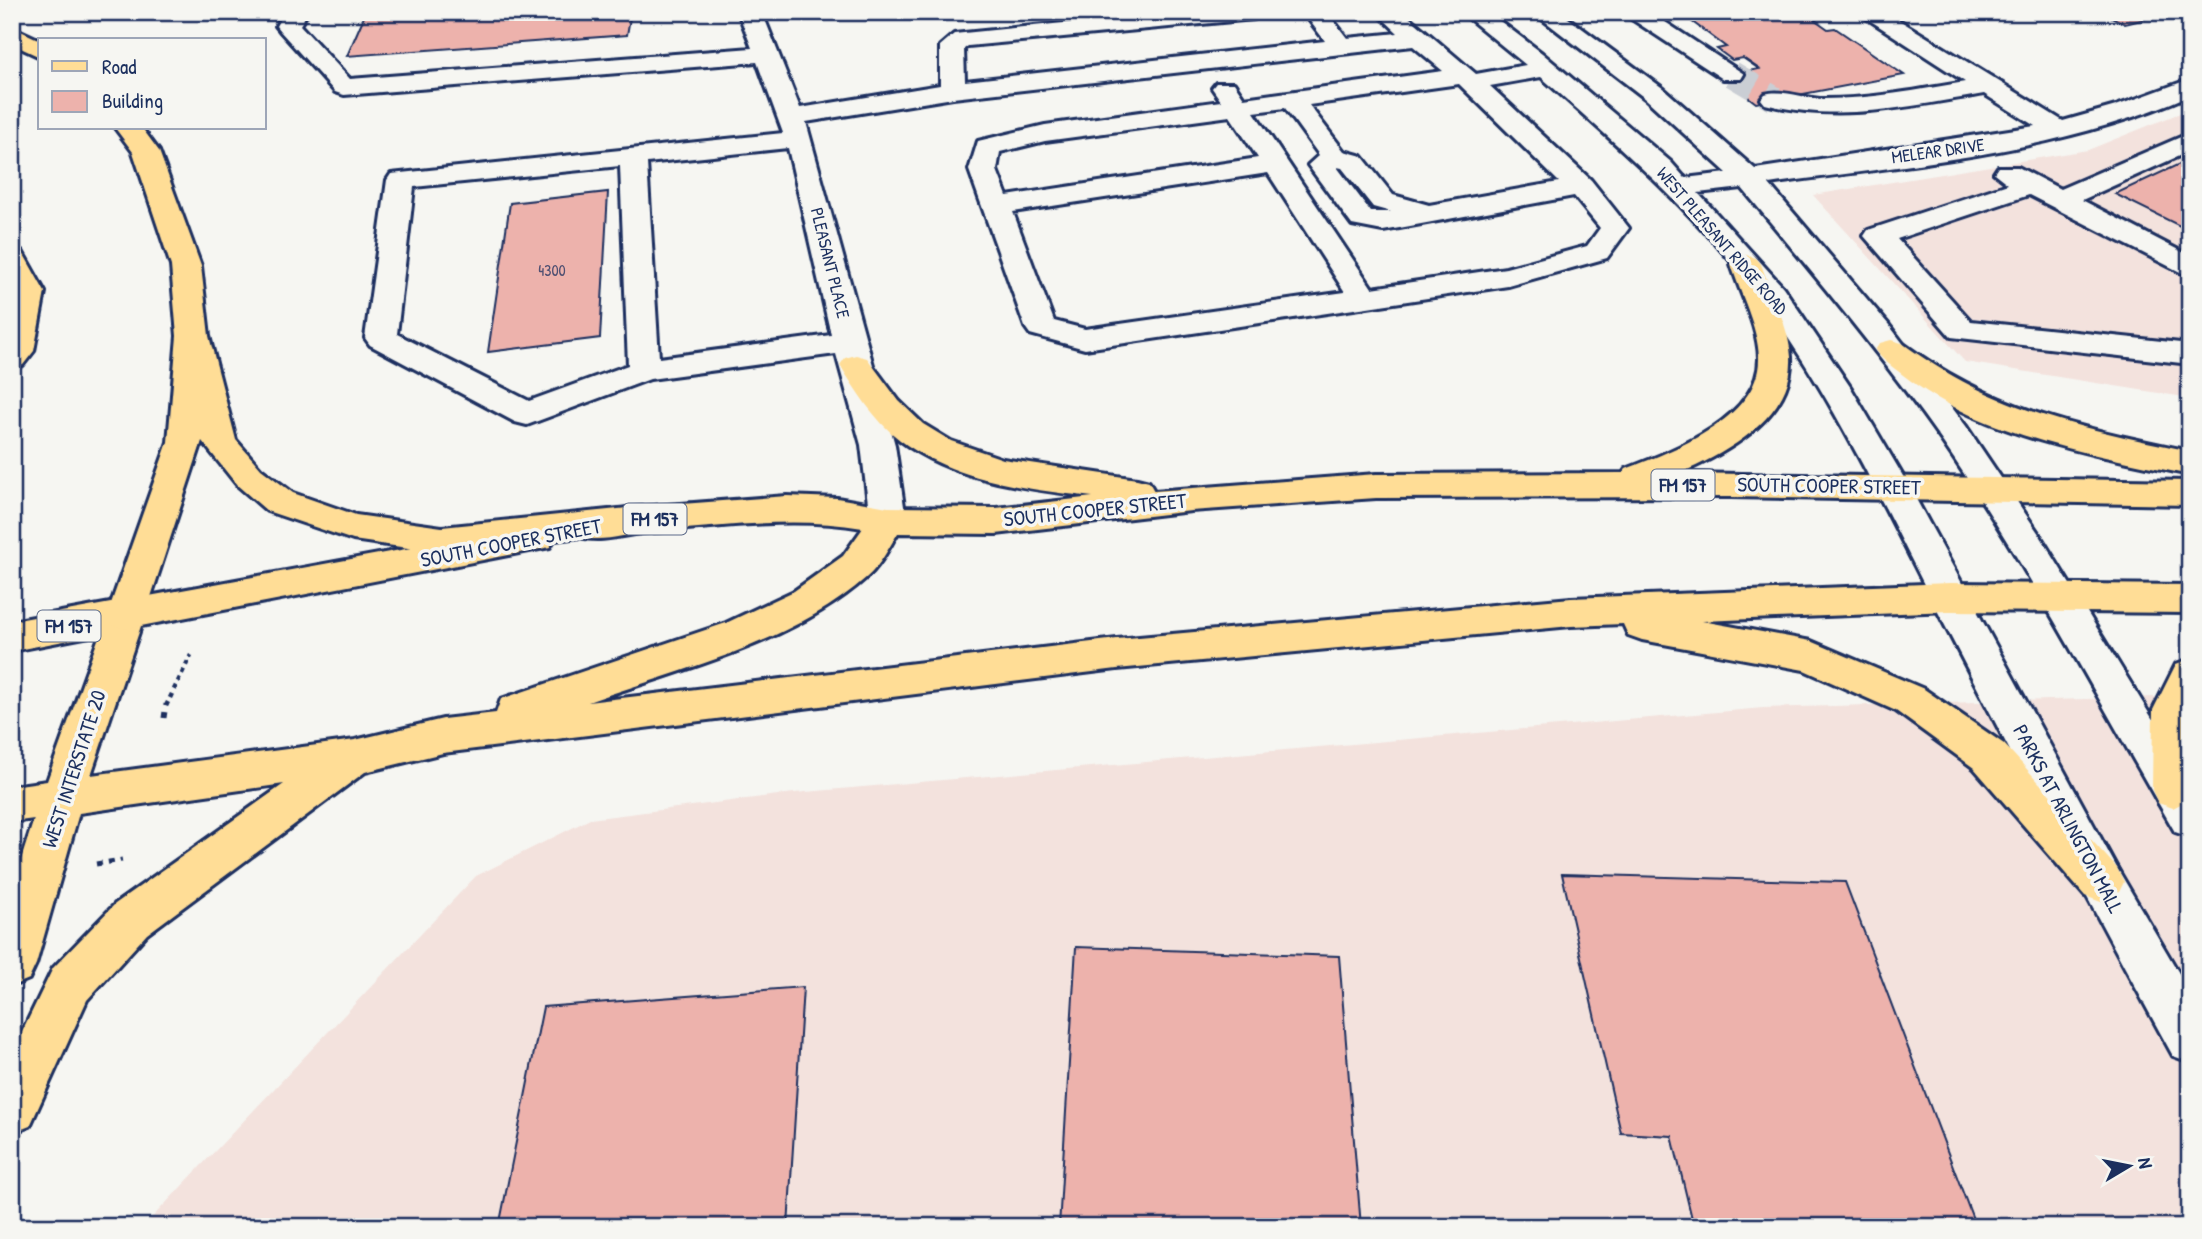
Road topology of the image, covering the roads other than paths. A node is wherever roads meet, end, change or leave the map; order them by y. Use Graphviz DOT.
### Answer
graph roads {
  1 [pos="750,12"];
  2 [pos="1254,12"];
  3 [pos="1315,12"];
  4 [pos="1388,12"];
  5 [pos="1473,12"];
  6 [pos="1517,12"];
  7 [pos="1545,12"];
  8 [pos="1633,12"];
  9 [pos="1869,12"];
  10 [pos="290,17"];
  11 [pos="12,34"];
  12 [pos="1419,38"];
  13 [pos="1342,46"];
  14 [pos="38,49"];
  15 [pos="766,54"];
  16 [pos="1606,57"];
  17 [pos="1207,60"];
  18 [pos="1546,69"];
  19 [pos="1732,74"];
  20 [pos="1467,79"];
  21 [pos="1989,86"];
  22 [pos="2190,86"];
  23 [pos="953,90"];
  24 [pos="1774,99"];
  25 [pos="1292,100"];
  26 [pos="1237,107"];
  27 [pos="795,128"];
  28 [pos="130,130"];
  29 [pos="2061,131"];
  30 [pos="2190,141"];
  31 [pos="1960,148"];
  32 [pos="633,155"];
  33 [pos="1274,164"];
  34 [pos="1750,179"];
  35 [pos="2031,185"];
  36 [pos="1581,186"];
  37 [pos="1679,187"];
  38 [pos="2059,200"];
  39 [pos="996,205"];
  40 [pos="12,257"];
  41 [pos="1746,264"];
  42 [pos="2190,268"];
  43 [pos="1364,298"];
  44 [pos="193,336"];
  45 [pos="1891,350"];
  46 [pos="853,353"];
  47 [pos="2190,354"];
  48 [pos="12,358"];
  49 [pos="644,370"];
  50 [pos="2190,463"];
  51 [pos="1618,484"];
  52 [pos="1892,488"];
  53 [pos="1990,488"];
  54 [pos="2190,493"];
  55 [pos="1191,499"];
  56 [pos="888,520"];
  57 [pos="628,521"];
  58 [pos="2059,596"];
  59 [pos="1950,597"];
  60 [pos="2190,599"];
  61 [pos="1571,612"];
  62 [pos="126,615"];
  63 [pos="12,636"];
  64 [pos="2190,675"];
  65 [pos="443,736"];
  66 [pos="355,757"];
  67 [pos="63,795"];
  68 [pos="12,804"];
  69 [pos="2181,805"];
  70 [pos="2101,882"];
  71 [pos="12,964"];
  72 [pos="2190,1039"];
  73 [pos="12,1108"];
  1 -- 15 [label="street, PLEASANT PLACE"];
  2 -- 23 [label="street"];
  3 -- 13 [label="street"];
  4 -- 12 [label="street"];
  5 -- 18 [label="street, WEST PLEASANT RIDGE ROAD"];
  6 -- 16 [label="street"];
  7 -- 16 [label="street"];
  8 -- 19 [label="street"];
  9 -- 21 [label="street"];
  10 -- 15 [label="street"];
  11 -- 14 [label="main road"];
  12 -- 13 [label="street"];
  12 -- 20 [label="street"];
  13 -- 17 [label="street"];
  15 -- 27 [label="street, PLEASANT PLACE"];
  16 -- 34 [label="street"];
  17 -- 23 [label="street"];
  17 -- 26 [label="street"];
  18 -- 20 [label="street"];
  18 -- 37 [label="street, WEST PLEASANT RIDGE ROAD"];
  20 -- 25 [label="street"];
  20 -- 36 [label="street"];
  21 -- 24 [label="street"];
  21 -- 29 [label="street"];
  22 -- 29 [label="street, MELEAR DRIVE"];
  23 -- 27 [label="street"];
  25 -- 26 [label="street"];
  25 -- 36 [label="street"];
  26 -- 33 [label="street"];
  26 -- 39 [label="street"];
  27 -- 32 [label="street"];
  27 -- 46 [label="street, PLEASANT PLACE"];
  28 -- 44 [label="main road"];
  29 -- 31 [label="street, MELEAR DRIVE"];
  30 -- 38 [label="street"];
  31 -- 34 [label="street, MELEAR DRIVE"];
  31 -- 35 [label="street"];
  32 -- 49 [label="street"];
  32 -- 49 [label="street"];
  33 -- 39 [label="street"];
  33 -- 43 [label="street"];
  34 -- 37 [label="street, MELEAR DRIVE"];
  34 -- 45 [label="street"];
  35 -- 38 [label="street"];
  35 -- 47 [label="street"];
  36 -- 43 [label="street"];
  37 -- 41 [label="street, WEST PLEASANT RIDGE ROAD"];
  38 -- 42 [label="street"];
  39 -- 43 [label="street"];
  40 -- 48 [label="main road"];
  41 -- 51 [label="main road"];
  41 -- 52 [label="street, WEST PLEASANT RIDGE ROAD"];
  44 -- 57 [label="main road"];
  44 -- 62 [label="main road, WEST INTERSTATE 20"];
  45 -- 50 [label="main road"];
  45 -- 53 [label="street"];
  46 -- 49 [label="street"];
  46 -- 55 [label="main road"];
  46 -- 56 [label="street, PLEASANT PLACE"];
  51 -- 52 [label="main road, SOUTH COOPER STREET / FM 157"];
  51 -- 55 [label="main road, SOUTH COOPER STREET / FM 157"];
  52 -- 53 [label="main road, SOUTH COOPER STREET / FM 157"];
  52 -- 59 [label="street, WEST PLEASANT RIDGE ROAD"];
  53 -- 54 [label="main road, SOUTH COOPER STREET / FM 157"];
  53 -- 58 [label="street"];
  55 -- 56 [label="main road, SOUTH COOPER STREET / FM 157"];
  56 -- 57 [label="main road, SOUTH COOPER STREET / FM 157"];
  56 -- 65 [label="main road"];
  57 -- 62 [label="main road, SOUTH COOPER STREET / FM 157"];
  58 -- 59 [label="main road"];
  58 -- 60 [label="main road"];
  58 -- 69 [label="street"];
  59 -- 61 [label="main road"];
  59 -- 70 [label="street, PARKS AT ARLINGTON MALL"];
  61 -- 65 [label="main road"];
  61 -- 70 [label="main road"];
  62 -- 63 [label="main road, SOUTH COOPER STREET / FM 157"];
  62 -- 67 [label="main road, WEST INTERSTATE 20"];
  64 -- 69 [label="main road"];
  65 -- 66 [label="main road"];
  66 -- 67 [label="main road"];
  66 -- 73 [label="main road"];
  67 -- 68 [label="main road"];
  67 -- 71 [label="main road, WEST INTERSTATE 20"];
  70 -- 72 [label="street, PARKS AT ARLINGTON MALL"];
}
